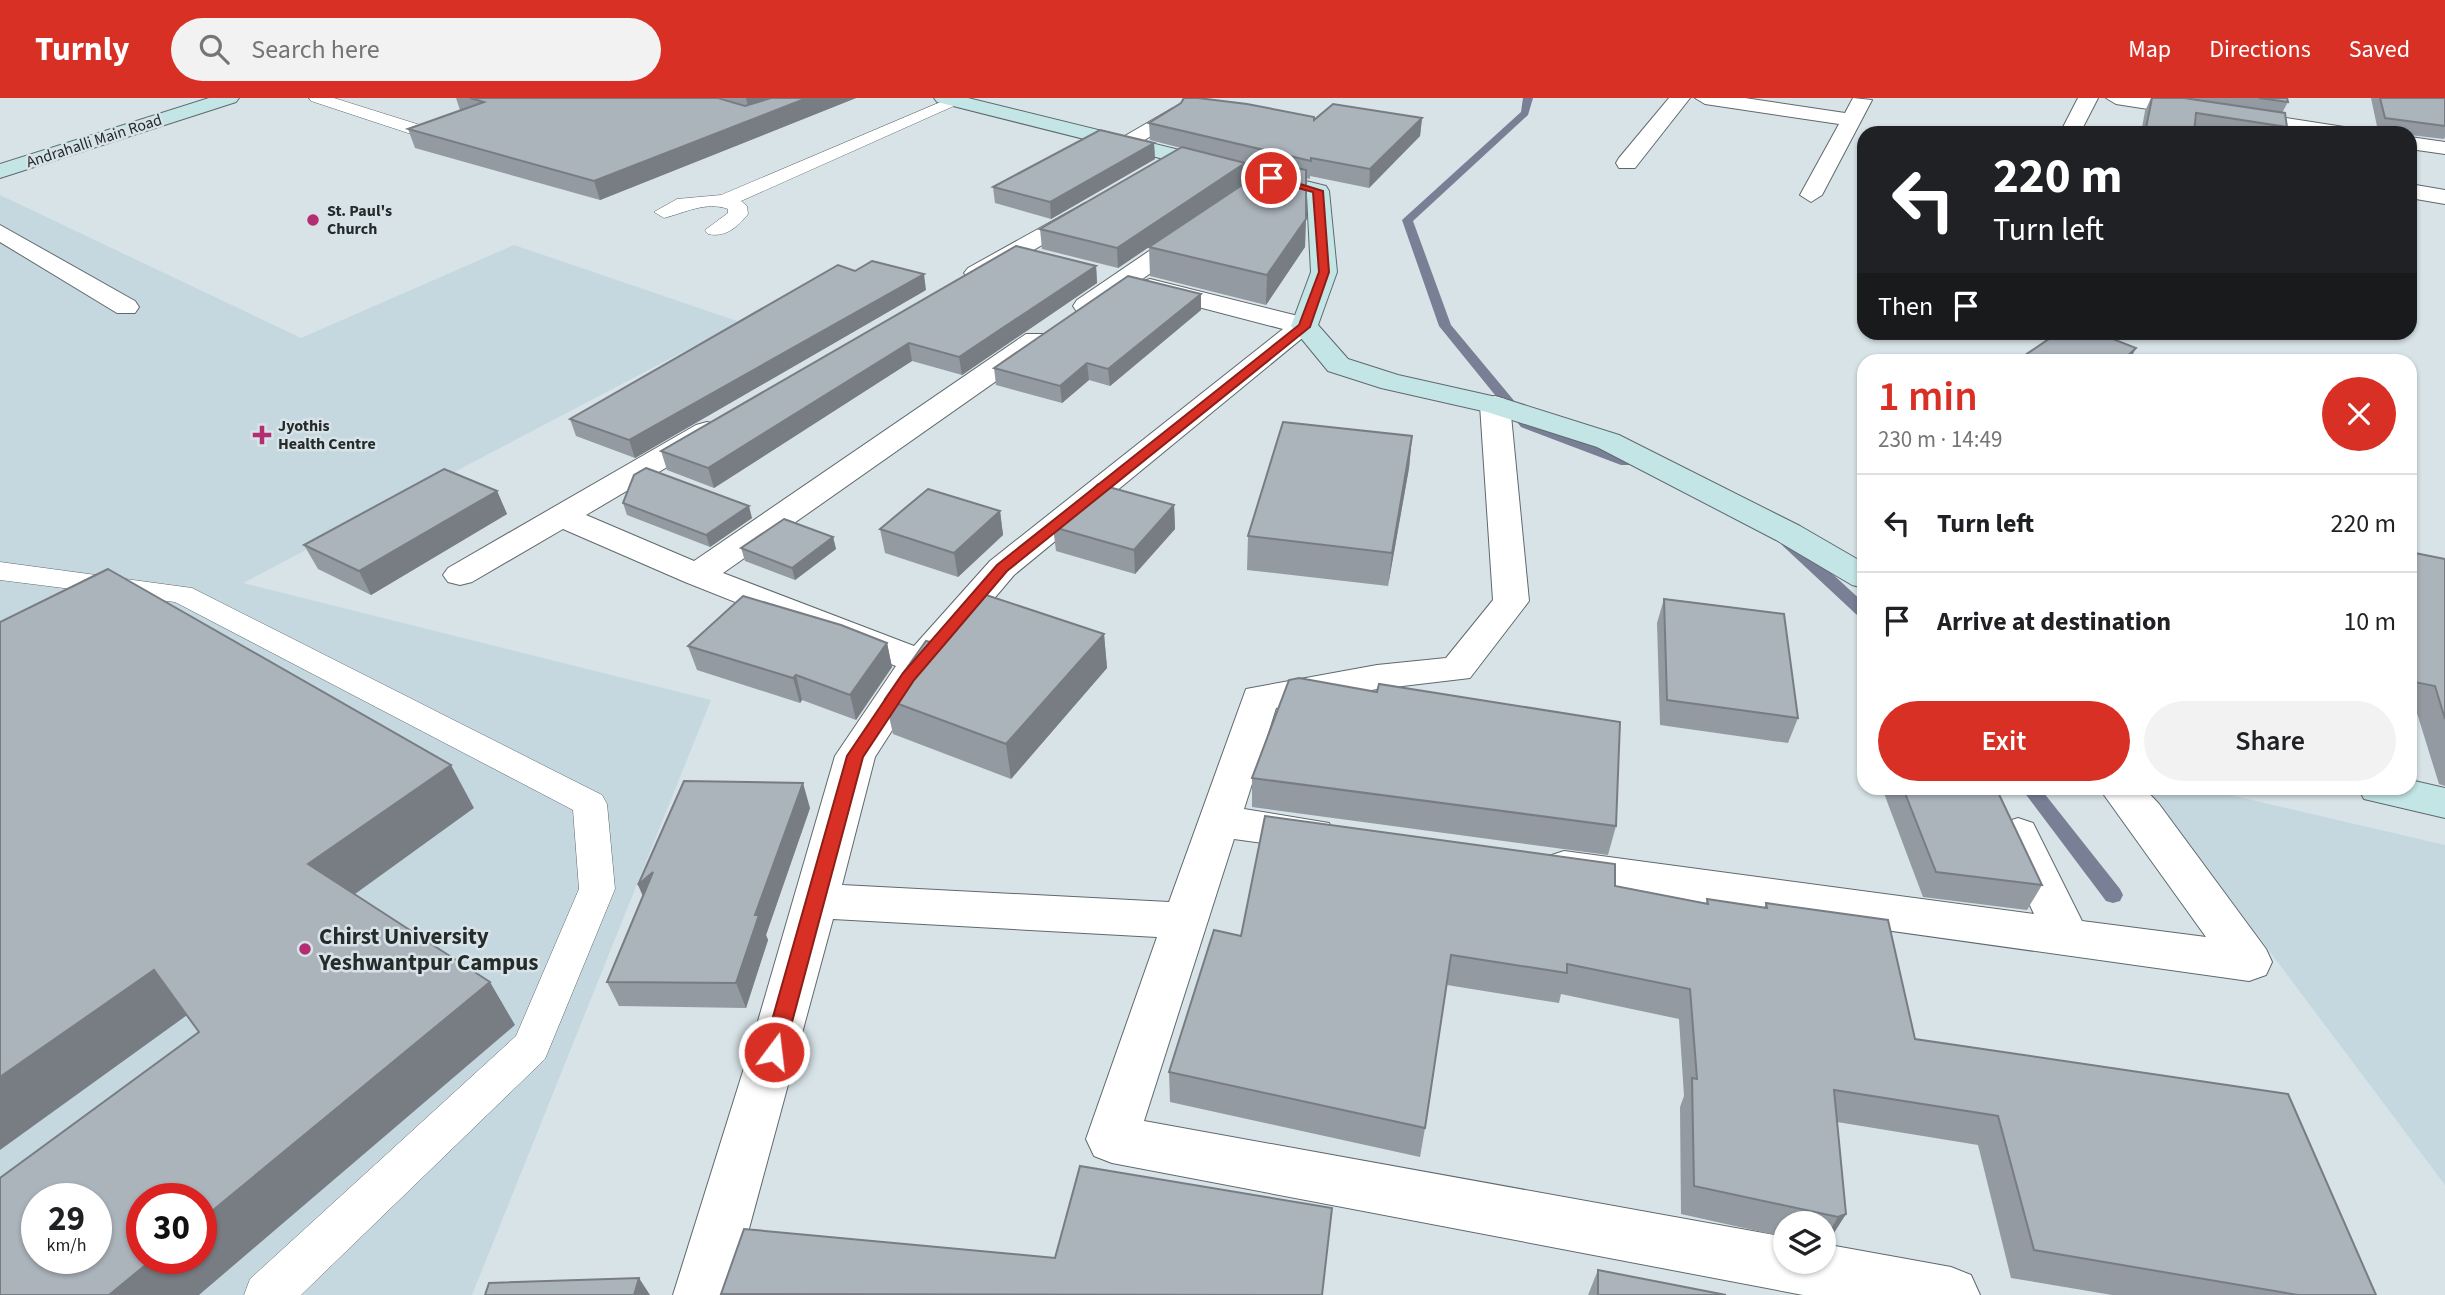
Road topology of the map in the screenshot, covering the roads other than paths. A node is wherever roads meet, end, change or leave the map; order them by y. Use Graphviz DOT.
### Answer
graph roads {
  1 [pos="229,98"];
  2 [pos="317,98"];
  3 [pos="1680,98"];
  4 [pos="1705,98"];
  5 [pos="1863,98"];
  6 [pos="2088,98"];
  7 [pos="2116,98"];
  8 [pos="950,100"];
  9 [pos="1173,114"];
  10 [pos="1852,120"];
  11 [pos="2079,126"];
  12 [pos="2298,126"];
  13 [pos="414,129"];
  14 [pos="1122,144"];
  15 [pos="2417,144"];
  16 [pos="1837,147"];
  17 [pos="2445,148"];
  18 [pos="1857,151"];
  19 [pos="1178,156"];
  20 [pos="1627,163"];
  21 [pos="0,171"];
  22 [pos="1143,177"];
  23 [pos="1271,178"];
  24 [pos="2417,192"];
  25 [pos="1811,195"];
  26 [pos="1108,197"];
  27 [pos="2445,197"];
  28 [pos="724,201"];
  29 [pos="664,212"];
  30 [pos="715,230"];
  31 [pos="0,232"];
  32 [pos="1014,251"];
  33 [pos="1051,261"];
  34 [pos="1087,271"];
  35 [pos="1123,281"];
  36 [pos="955,286"];
  37 [pos="126,307"];
  38 [pos="1304,327"];
  39 [pos="1495,405"];
  40 [pos="728,419"];
  41 [pos="561,516"];
  42 [pos="0,571"];
  43 [pos="1857,574"];
  44 [pos="460,575"];
  45 [pos="697,575"];
  46 [pos="131,588"];
  47 [pos="83,613"];
  48 [pos="920,662"];
  49 [pos="2126,795"];
  50 [pos="2410,795"];
  51 [pos="2445,803"];
  52 [pos="1219,821"];
  53 [pos="2018,834"];
  54 [pos="1356,840"];
  55 [pos="1520,862"];
  56 [pos="815,901"];
  57 [pos="1186,921"];
  58 [pos="2067,937"];
  59 [pos="267,1295"];
  60 [pos="702,1295"];
  61 [pos="1951,1295"];
  1 -- 21 [label="street, Andrahalli Main Road"];
  2 -- 13 [label="lane"];
  3 -- 20 [label="street"];
  4 -- 10 [label="street"];
  5 -- 10 [label="street"];
  6 -- 11 [label="street"];
  7 -- 12 [label="street"];
  8 -- 14 [label="street"];
  8 -- 28 [label="lane"];
  9 -- 14 [label="street"];
  10 -- 16 [label="street"];
  14 -- 19 [label="street"];
  15 -- 17 [label="street"];
  16 -- 18 [label="street"];
  16 -- 25 [label="street"];
  19 -- 22 [label="street"];
  19 -- 23 [label="street"];
  23 -- 35 [label="street"];
  23 -- 38 [label="street"];
  24 -- 27 [label="street"];
  26 -- 32 [label="street"];
  28 -- 29 [label="lane"];
  28 -- 30 [label="lane"];
  31 -- 37 [label="street"];
  32 -- 33 [label="street"];
  32 -- 36 [label="street"];
  34 -- 35 [label="street"];
  35 -- 38 [label="street"];
  35 -- 45 [label="street"];
  38 -- 39 [label="street"];
  38 -- 48 [label="street"];
  39 -- 43 [label="street"];
  39 -- 52 [label="street"];
  40 -- 41 [label="street"];
  41 -- 44 [label="street"];
  41 -- 45 [label="street"];
  42 -- 46 [label="lane"];
  45 -- 48 [label="street"];
  46 -- 47 [label="lane"];
  46 -- 59 [label="lane"];
  48 -- 56 [label="street"];
  49 -- 58 [label="street"];
  50 -- 51 [label="street"];
  52 -- 54 [label="street"];
  52 -- 57 [label="street"];
  53 -- 58 [label="street"];
  55 -- 58 [label="street"];
  56 -- 57 [label="street"];
  56 -- 60 [label="street"];
  57 -- 61 [label="street"];
}
